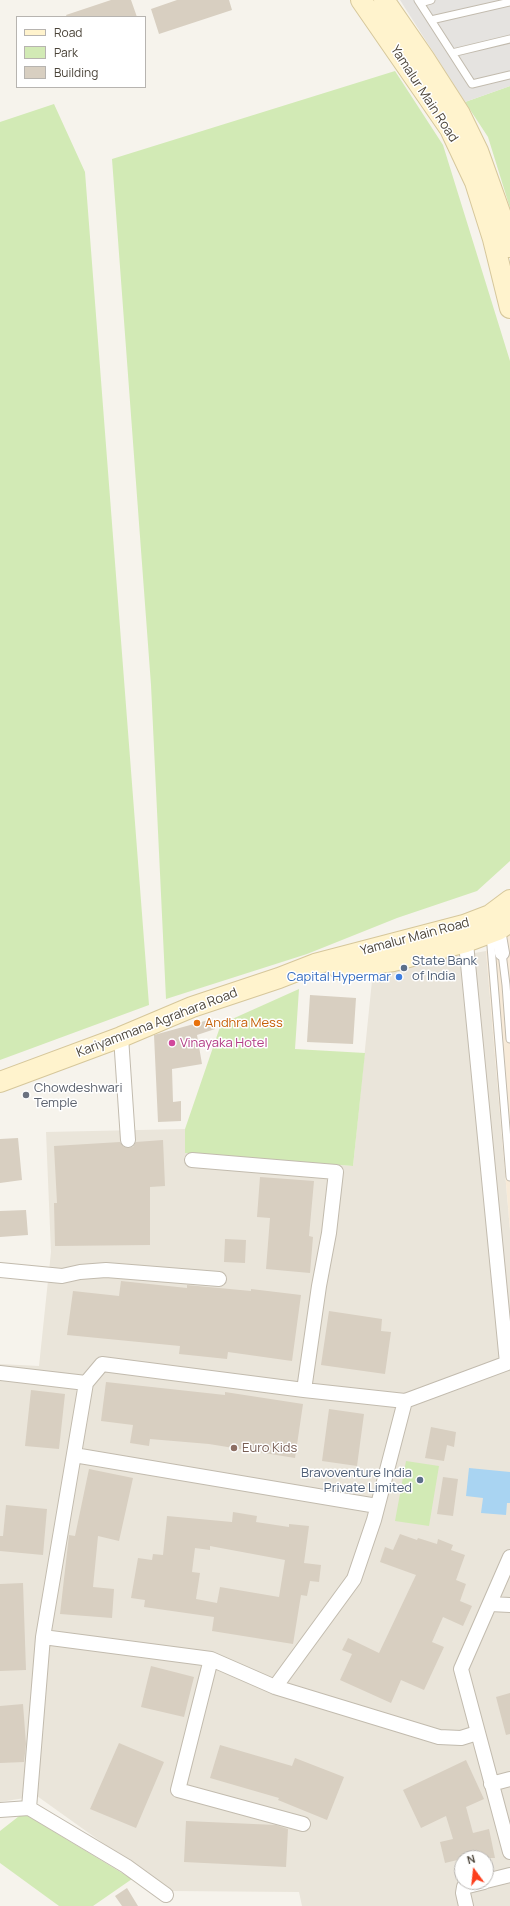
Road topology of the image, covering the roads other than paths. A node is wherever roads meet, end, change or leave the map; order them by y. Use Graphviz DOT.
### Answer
graph roads {
  1 [pos="361,0"];
  2 [pos="384,0"];
  3 [pos="431,0"];
  4 [pos="419,1"];
  5 [pos="510,2"];
  6 [pos="431,20"];
  7 [pos="510,39"];
  8 [pos="452,52"];
  9 [pos="510,75"];
  10 [pos="510,247"];
  11 [pos="510,308"];
  12 [pos="510,900"];
  13 [pos="492,924"];
  14 [pos="465,934"];
  15 [pos="502,953"];
  16 [pos="315,964"];
  17 [pos="279,978"];
  18 [pos="121,1037"];
  19 [pos="510,1039"];
  20 [pos="0,1082"];
  21 [pos="128,1140"];
  22 [pos="192,1160"];
  23 [pos="510,1177"];
  24 [pos="0,1270"];
  25 [pos="219,1279"];
  26 [pos="509,1363"];
  27 [pos="0,1373"];
  28 [pos="86,1383"];
  29 [pos="304,1390"];
  30 [pos="405,1400"];
  31 [pos="74,1455"];
  32 [pos="377,1506"];
  33 [pos="510,1557"];
  34 [pos="490,1604"];
  35 [pos="510,1605"];
  36 [pos="43,1637"];
  37 [pos="210,1659"];
  38 [pos="275,1687"];
  39 [pos="477,1733"];
  40 [pos="510,1779"];
  41 [pos="491,1784"];
  42 [pos="29,1808"];
  43 [pos="0,1810"];
  44 [pos="303,1824"];
  45 [pos="510,1852"];
  46 [pos="510,1876"];
  47 [pos="494,1880"];
  48 [pos="464,1890"];
  49 [pos="166,1895"];
  50 [pos="466,1906"];
  1 -- 11 [label="street, Yamalur Main Road"];
  2 -- 10 [label="street, Yamalur Main Road"];
  3 -- 4 [label="lane"];
  4 -- 6 [label="lane"];
  5 -- 6 [label="lane"];
  6 -- 8 [label="lane"];
  7 -- 8 [label="lane"];
  8 -- 9 [label="lane"];
  12 -- 13 [label="street, Yamalur Main Road"];
  13 -- 14 [label="street, Yamalur Main Road"];
  13 -- 15 [label="street"];
  13 -- 23 [label="lane"];
  14 -- 16 [label="street, Yamalur Main Road"];
  14 -- 17 [label="street"];
  14 -- 26 [label="street"];
  15 -- 19 [label="lane"];
  16 -- 17 [label="street, Kariyammana Agrahara Road"];
  17 -- 18 [label="street, Kariyammana Agrahara Road"];
  18 -- 20 [label="street, Kariyammana Agrahara Road"];
  18 -- 21 [label="street"];
  22 -- 29 [label="street"];
  24 -- 25 [label="street"];
  26 -- 30 [label="street"];
  27 -- 28 [label="street"];
  28 -- 29 [label="street"];
  28 -- 31 [label="street"];
  29 -- 30 [label="street"];
  30 -- 32 [label="street"];
  31 -- 32 [label="street"];
  31 -- 36 [label="street"];
  32 -- 38 [label="street"];
  33 -- 34 [label="street"];
  34 -- 35 [label="street"];
  34 -- 39 [label="street"];
  36 -- 37 [label="street"];
  36 -- 42 [label="street"];
  37 -- 38 [label="street"];
  37 -- 44 [label="street"];
  38 -- 39 [label="street"];
  39 -- 41 [label="street"];
  40 -- 41 [label="street"];
  41 -- 45 [label="street"];
  42 -- 43 [label="street"];
  42 -- 49 [label="street"];
  46 -- 47 [label="street"];
  48 -- 50 [label="street"];
}
